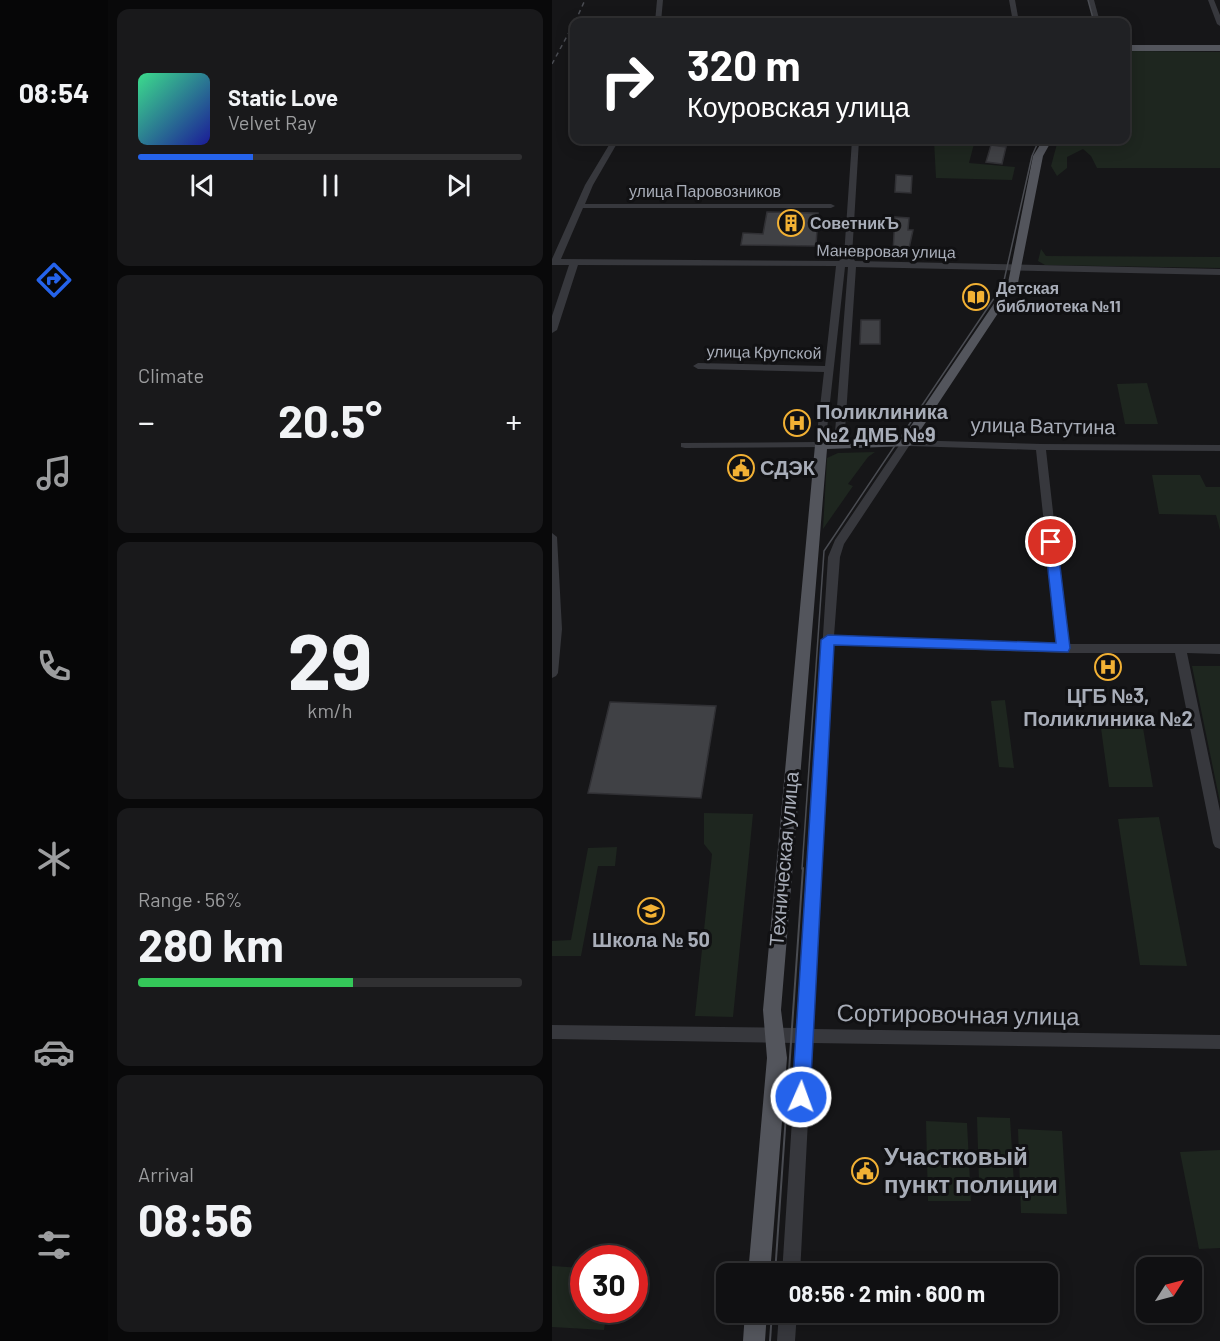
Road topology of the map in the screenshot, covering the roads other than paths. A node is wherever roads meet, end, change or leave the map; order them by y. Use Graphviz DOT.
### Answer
graph roads {
  1 [pos="660,0"];
  2 [pos="1012,0"];
  3 [pos="1091,0"];
  4 [pos="1211,0"];
  5 [pos="658,18"];
  6 [pos="1015,18"];
  7 [pos="1096,18"];
  8 [pos="1220,24"];
  9 [pos="1130,48"];
  10 [pos="1220,48"];
  11 [pos="613,144"];
  12 [pos="856,144"];
  13 [pos="1045,144"];
  14 [pos="580,206"];
  15 [pos="831,206"];
  16 [pos="850,260"];
  17 [pos="554,262"];
  18 [pos="574,262"];
  19 [pos="841,264"];
  20 [pos="1015,269"];
  21 [pos="1220,272"];
  22 [pos="552,330"];
  23 [pos="699,366"];
  24 [pos="829,369"];
  25 [pos="906,443"];
  26 [pos="685,445"];
  27 [pos="821,445"];
  28 [pos="839,445"];
  29 [pos="1041,447"];
  30 [pos="1220,448"];
  31 [pos="552,537"];
  32 [pos="828,640"];
  33 [pos="1063,648"];
  34 [pos="1180,649"];
  35 [pos="1220,649"];
  36 [pos="552,673"];
  37 [pos="1220,843"];
  38 [pos="552,1032"];
  39 [pos="775,1033"];
  40 [pos="804,1034"];
  41 [pos="1220,1042"];
  42 [pos="760,1263"];
  43 [pos="791,1263"];
  44 [pos="755,1323"];
  45 [pos="787,1323"];
  46 [pos="754,1341"];
  47 [pos="786,1341"];
  1 -- 5 [label="street"];
  2 -- 6 [label="street"];
  3 -- 7 [label="street"];
  4 -- 8 [label="street"];
  9 -- 10 [label="main road"];
  11 -- 14 [label="street"];
  12 -- 16 [label="street"];
  13 -- 20 [label="main road"];
  14 -- 15 [label="street, улица Паровозников"];
  14 -- 17 [label="street"];
  16 -- 19 [label="street"];
  16 -- 20 [label="street, Маневровая улица"];
  16 -- 28 [label="street"];
  17 -- 18 [label="street, Маневровая улица"];
  18 -- 19 [label="street, Маневровая улица"];
  18 -- 22 [label="street"];
  19 -- 24 [label="street"];
  20 -- 21 [label="street, Маневровая улица"];
  20 -- 25 [label="main road"];
  23 -- 24 [label="street, улица Крупской"];
  24 -- 27 [label="street"];
  25 -- 28 [label="main road, улица Ватутина"];
  25 -- 29 [label="street, улица Ватутина"];
  25 -- 32 [label="street"];
  26 -- 27 [label="street, улица Ватутина"];
  27 -- 28 [label="main road, улица Ватутина"];
  27 -- 39 [label="main road, Техническая улица"];
  29 -- 30 [label="street, улица Ватутина"];
  29 -- 33 [label="street"];
  31 -- 36 [label="street"];
  32 -- 33 [label="street"];
  32 -- 40 [label="street"];
  33 -- 34 [label="street"];
  34 -- 35 [label="street"];
  34 -- 37 [label="street"];
  38 -- 39 [label="street, Сортировочная улица"];
  39 -- 40 [label="street, Сортировочная улица"];
  39 -- 42 [label="main road, Техническая улица"];
  40 -- 41 [label="street, Сортировочная улица"];
  40 -- 43 [label="street"];
  44 -- 46 [label="main road"];
  45 -- 47 [label="street"];
}
